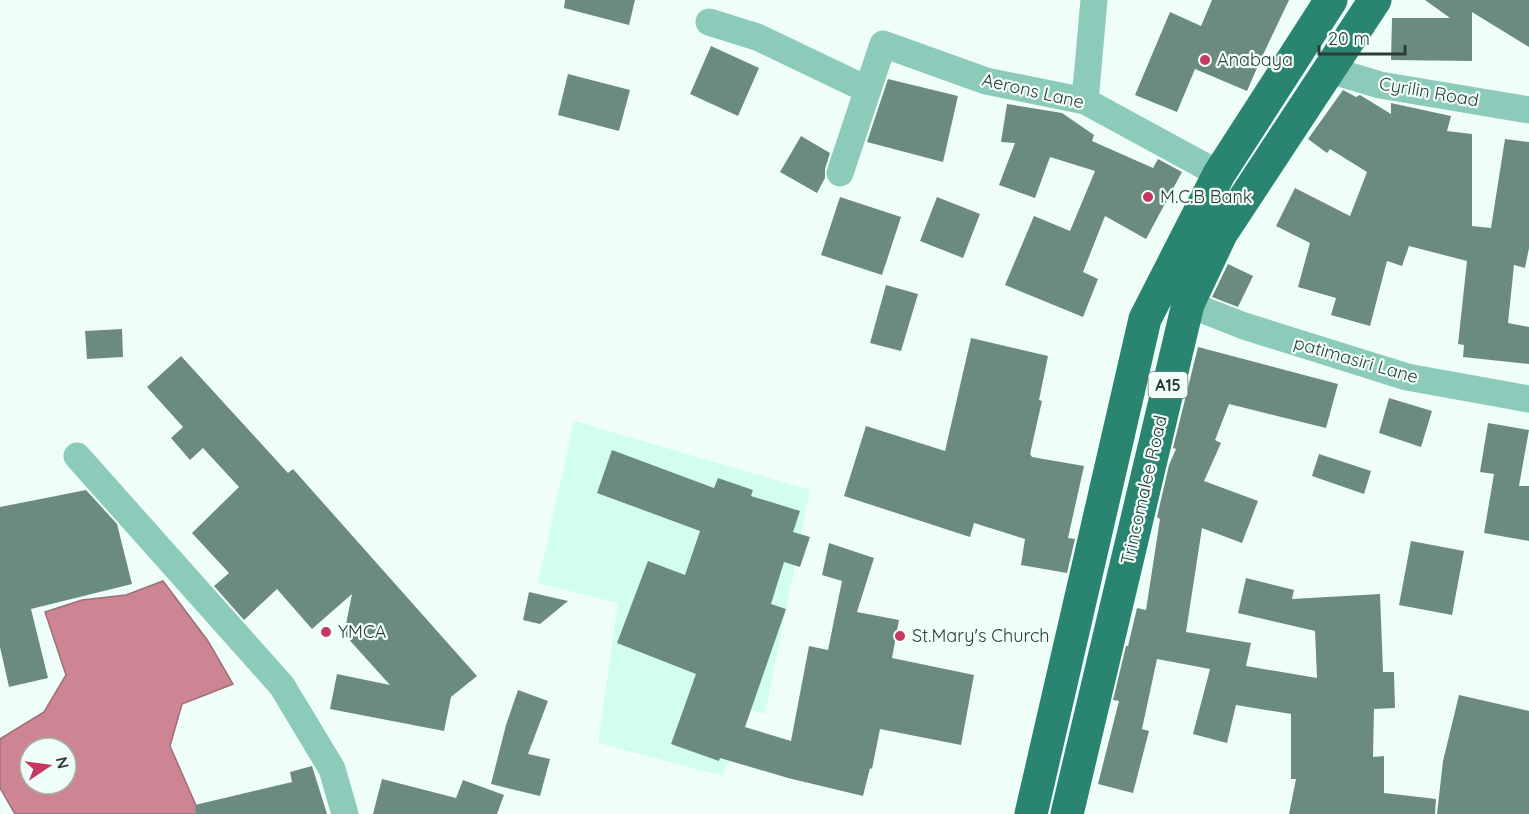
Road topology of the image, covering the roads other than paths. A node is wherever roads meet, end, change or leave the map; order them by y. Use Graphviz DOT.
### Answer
graph roads {
  1 [pos="1094,0"];
  2 [pos="1331,0"];
  3 [pos="1375,0"];
  4 [pos="709,22"];
  5 [pos="1330,70"];
  6 [pos="868,90"];
  7 [pos="1085,101"];
  8 [pos="1529,110"];
  9 [pos="840,173"];
  10 [pos="1219,174"];
  11 [pos="1188,304"];
  12 [pos="1529,399"];
  13 [pos="77,456"];
  14 [pos="345,814"];
  15 [pos="1031,814"];
  16 [pos="1067,814"];
  1 -- 7 [label="street"];
  2 -- 10 [label="highway, Trincomalee Road / A15"];
  3 -- 5 [label="highway, Trincomalee Road / A15"];
  4 -- 6 [label="street"];
  5 -- 8 [label="street, Cyrilin Road"];
  5 -- 11 [label="highway, Trincomalee Road / A15"];
  6 -- 7 [label="street, Aerons Lane"];
  6 -- 9 [label="street, Aerons Lane"];
  7 -- 10 [label="street, Aerons Lane"];
  10 -- 15 [label="highway, Trincomalee Road / A15"];
  11 -- 12 [label="street, patimasiri Lane"];
  11 -- 16 [label="highway, Trincomalee Road / A15"];
  13 -- 14 [label="street"];
}
